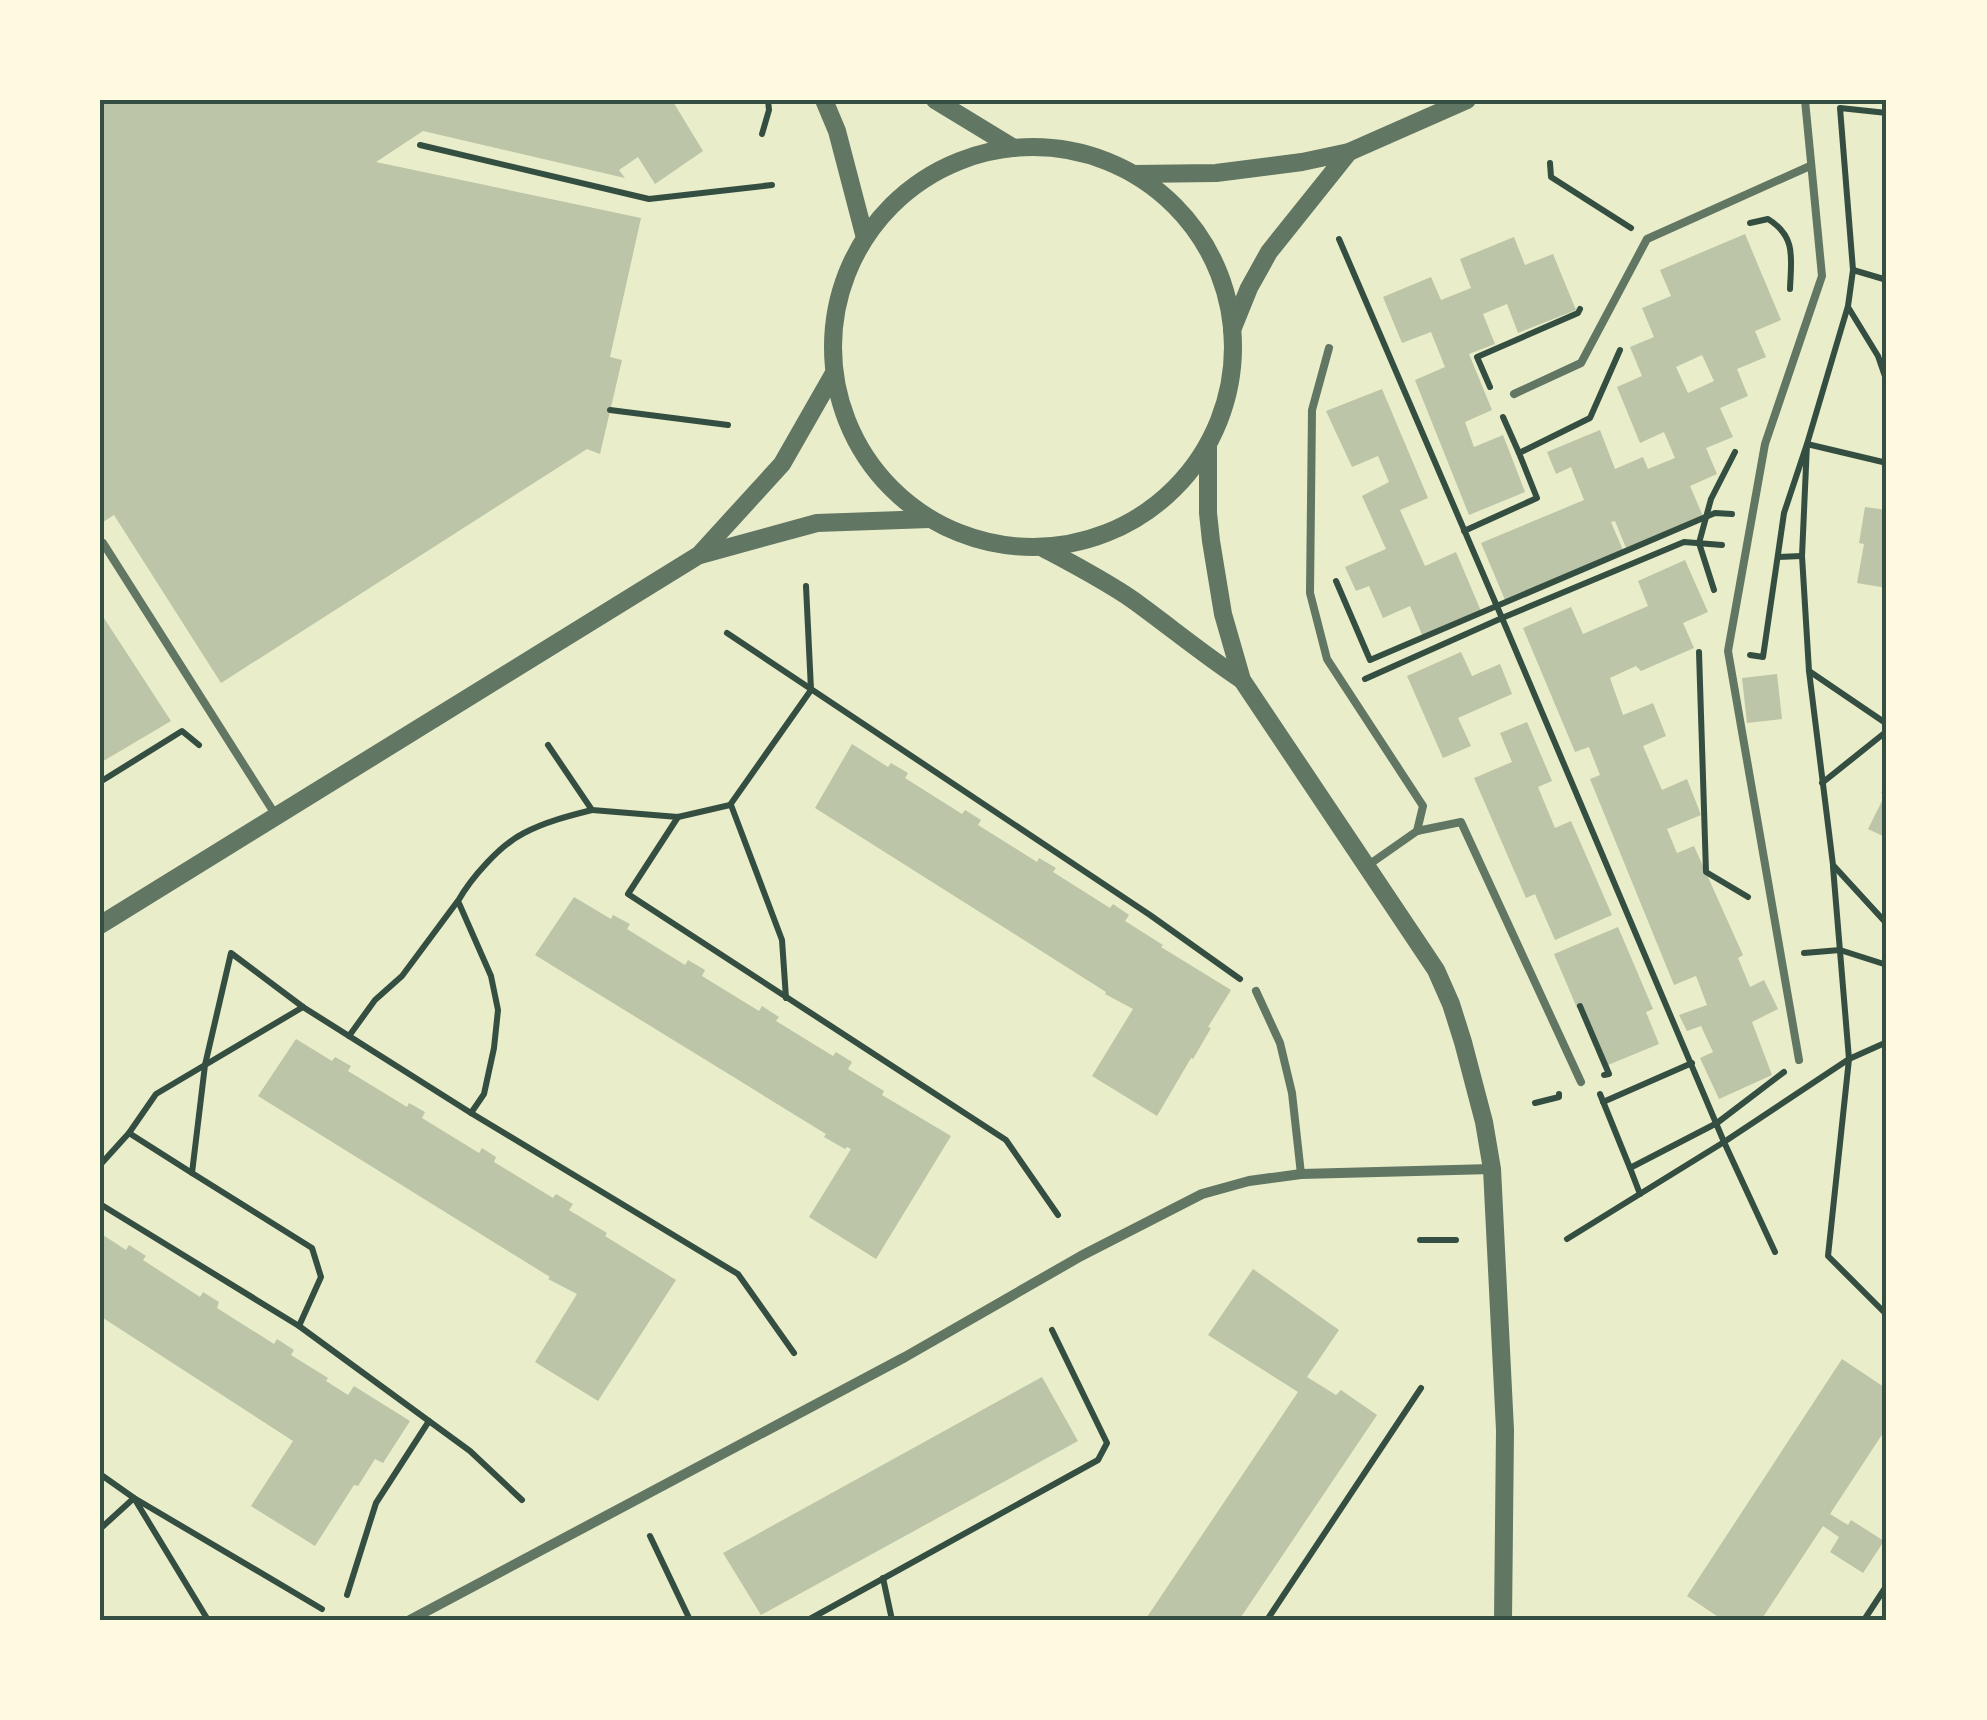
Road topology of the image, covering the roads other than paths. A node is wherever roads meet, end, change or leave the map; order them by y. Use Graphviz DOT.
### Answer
graph roads {
  1 [pos="824,100"];
  2 [pos="935,100"];
  3 [pos="1467,100"];
  4 [pos="1805,100"];
  5 [pos="1014,148"];
  6 [pos="1348,152"];
  7 [pos="1810,166"];
  8 [pos="1133,174"];
  9 [pos="865,238"];
  10 [pos="1232,331"];
  11 [pos="1329,348"];
  12 [pos="834,373"];
  13 [pos="1514,394"];
  14 [pos="1208,444"];
  15 [pos="929,519"];
  16 [pos="102,543"];
  17 [pos="1043,548"];
  18 [pos="700,555"];
  19 [pos="1242,680"];
  20 [pos="277,818"];
  21 [pos="1417,831"];
  22 [pos="1368,866"];
  23 [pos="100,925"];
  24 [pos="1256,991"];
  25 [pos="1800,1060"];
  26 [pos="1582,1082"];
  27 [pos="1492,1169"];
  28 [pos="1302,1174"];
  29 [pos="410,1620"];
  30 [pos="1503,1620"];
  1 -- 9 [label="street"];
  2 -- 5 [label="street"];
  3 -- 6 [label="street"];
  4 -- 7 [label="lane"];
  5 -- 8 [label="street"];
  5 -- 9 [label="street"];
  6 -- 8 [label="street"];
  6 -- 10 [label="street"];
  7 -- 13 [label="lane"];
  7 -- 25 [label="lane"];
  8 -- 10 [label="street"];
  9 -- 12 [label="street"];
  10 -- 14 [label="street"];
  11 -- 21 [label="lane"];
  12 -- 15 [label="street"];
  12 -- 18 [label="street"];
  14 -- 17 [label="street"];
  14 -- 19 [label="street"];
  15 -- 17 [label="street"];
  15 -- 18 [label="street"];
  16 -- 20 [label="lane"];
  17 -- 19 [label="street"];
  18 -- 20 [label="street"];
  19 -- 22 [label="street"];
  20 -- 23 [label="street"];
  21 -- 22 [label="lane"];
  21 -- 26 [label="lane"];
  22 -- 27 [label="street"];
  24 -- 28 [label="lane"];
  27 -- 28 [label="street"];
  27 -- 30 [label="street"];
  28 -- 29 [label="street"];
}
